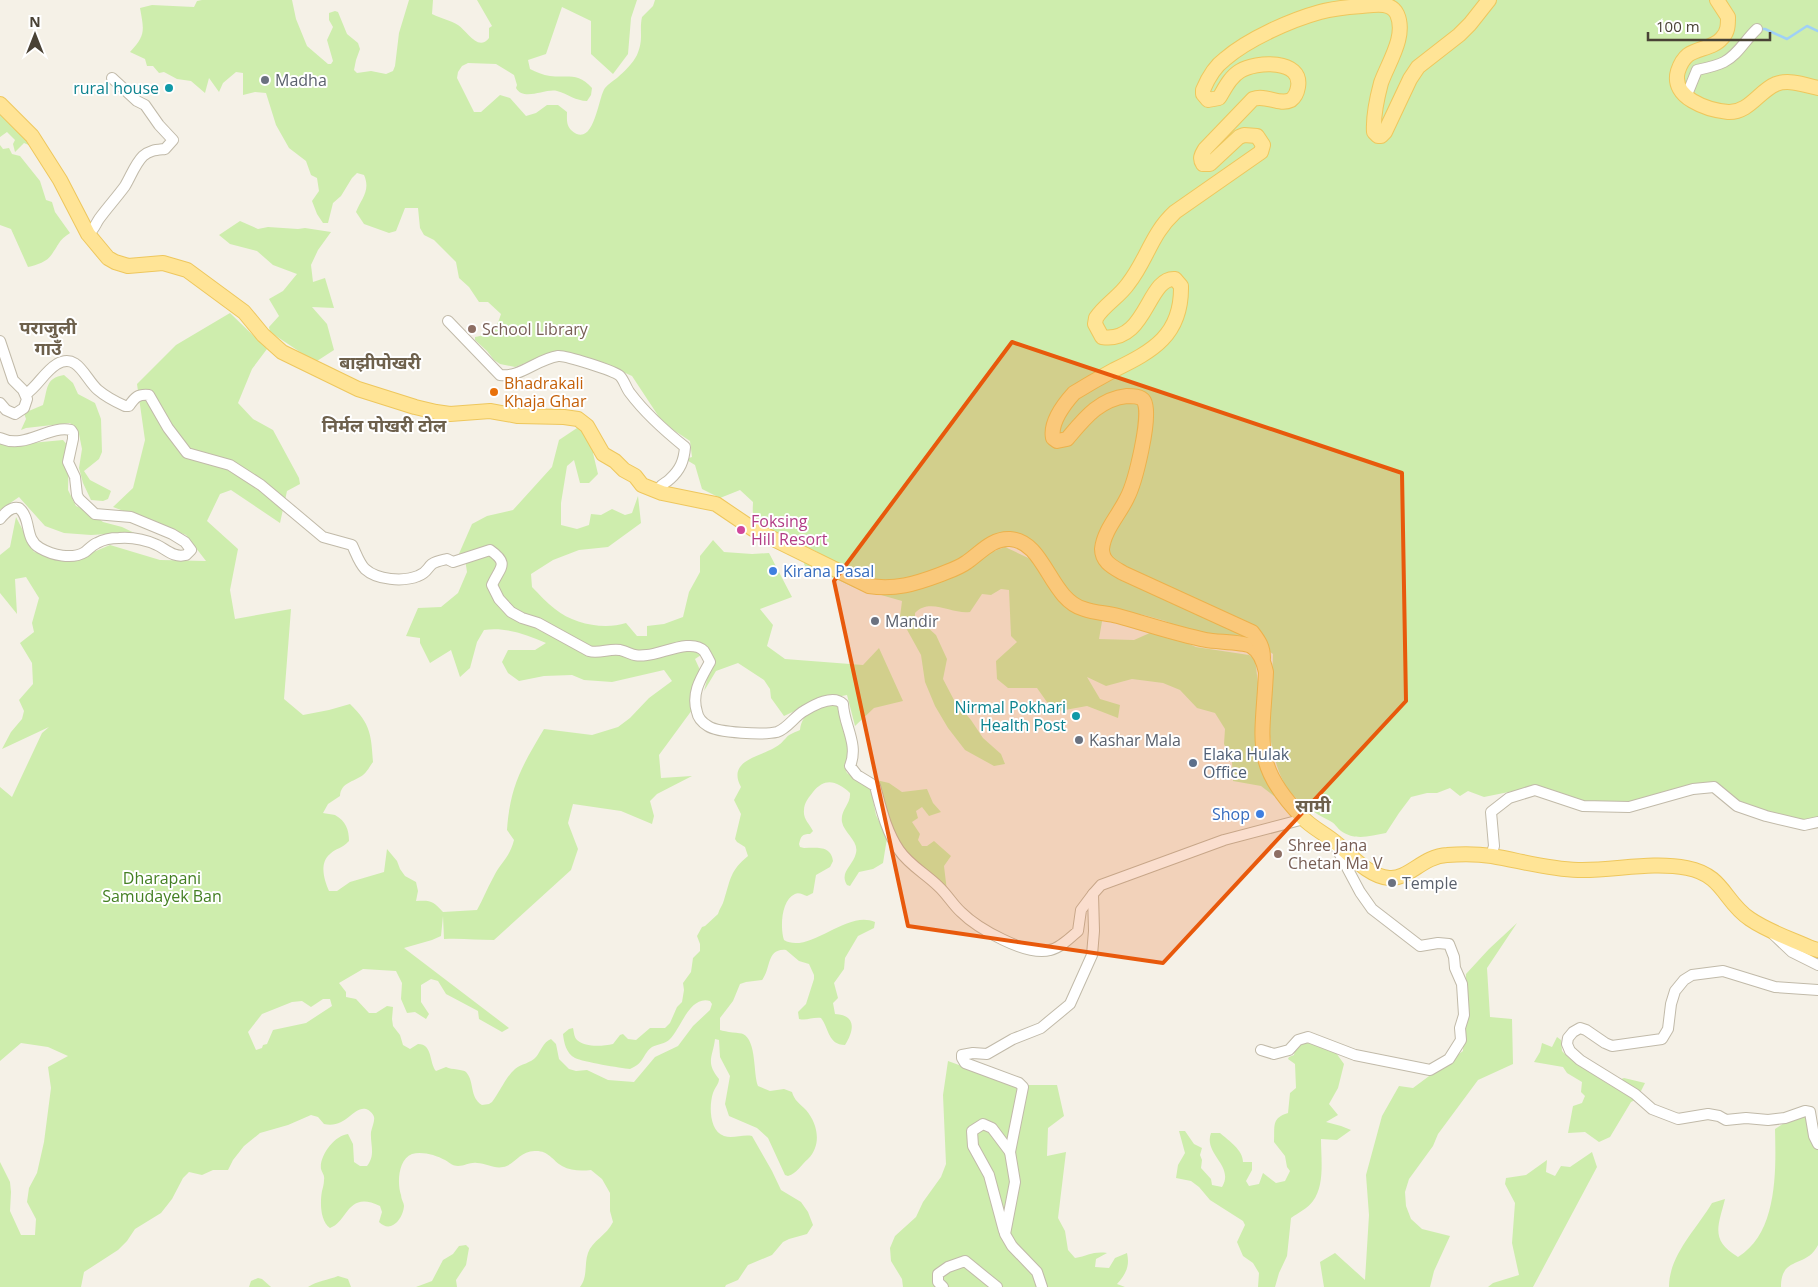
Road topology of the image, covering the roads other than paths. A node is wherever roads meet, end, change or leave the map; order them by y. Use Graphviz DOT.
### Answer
graph roads {
  1 [pos="1489,0"];
  2 [pos="1717,0"];
  3 [pos="1757,29"];
  4 [pos="112,78"];
  5 [pos="1818,88"];
  6 [pos="1686,97"];
  7 [pos="0,104"];
  8 [pos="88,234"];
  9 [pos="448,321"];
  10 [pos="0,341"];
  11 [pos="26,394"];
  12 [pos="0,403"];
  13 [pos="0,438"];
  14 [pos="662,492"];
  15 [pos="0,519"];
  16 [pos="1264,662"];
  17 [pos="1304,819"];
  18 [pos="1818,822"];
  19 [pos="1330,838"];
  20 [pos="1491,856"];
  21 [pos="1093,894"];
  22 [pos="1771,931"];
  23 [pos="1818,950"];
  24 [pos="1818,965"];
  25 [pos="1818,990"];
  26 [pos="1261,1050"];
  27 [pos="1818,1144"];
  28 [pos="1010,1152"];
  29 [pos="1005,1234"];
  30 [pos="943,1287"];
  31 [pos="997,1287"];
  32 [pos="1042,1287"];
  1 -- 16 [label="main road"];
  2 -- 6 [label="main road"];
  3 -- 6 [label="street"];
  4 -- 8 [label="street"];
  5 -- 6 [label="main road"];
  7 -- 8 [label="main road"];
  8 -- 14 [label="main road"];
  9 -- 14 [label="street"];
  10 -- 11 [label="street"];
  11 -- 12 [label="street"];
  11 -- 21 [label="street"];
  13 -- 15 [label="street"];
  14 -- 16 [label="main road"];
  16 -- 17 [label="main road"];
  17 -- 19 [label="main road"];
  17 -- 21 [label="street"];
  18 -- 20 [label="street"];
  19 -- 20 [label="main road"];
  19 -- 26 [label="street"];
  20 -- 22 [label="main road"];
  21 -- 28 [label="street"];
  22 -- 23 [label="main road"];
  22 -- 24 [label="street"];
  25 -- 27 [label="street"];
  28 -- 29 [label="street"];
  28 -- 29 [label="street"];
  29 -- 32 [label="street"];
  30 -- 31 [label="street"];
}
